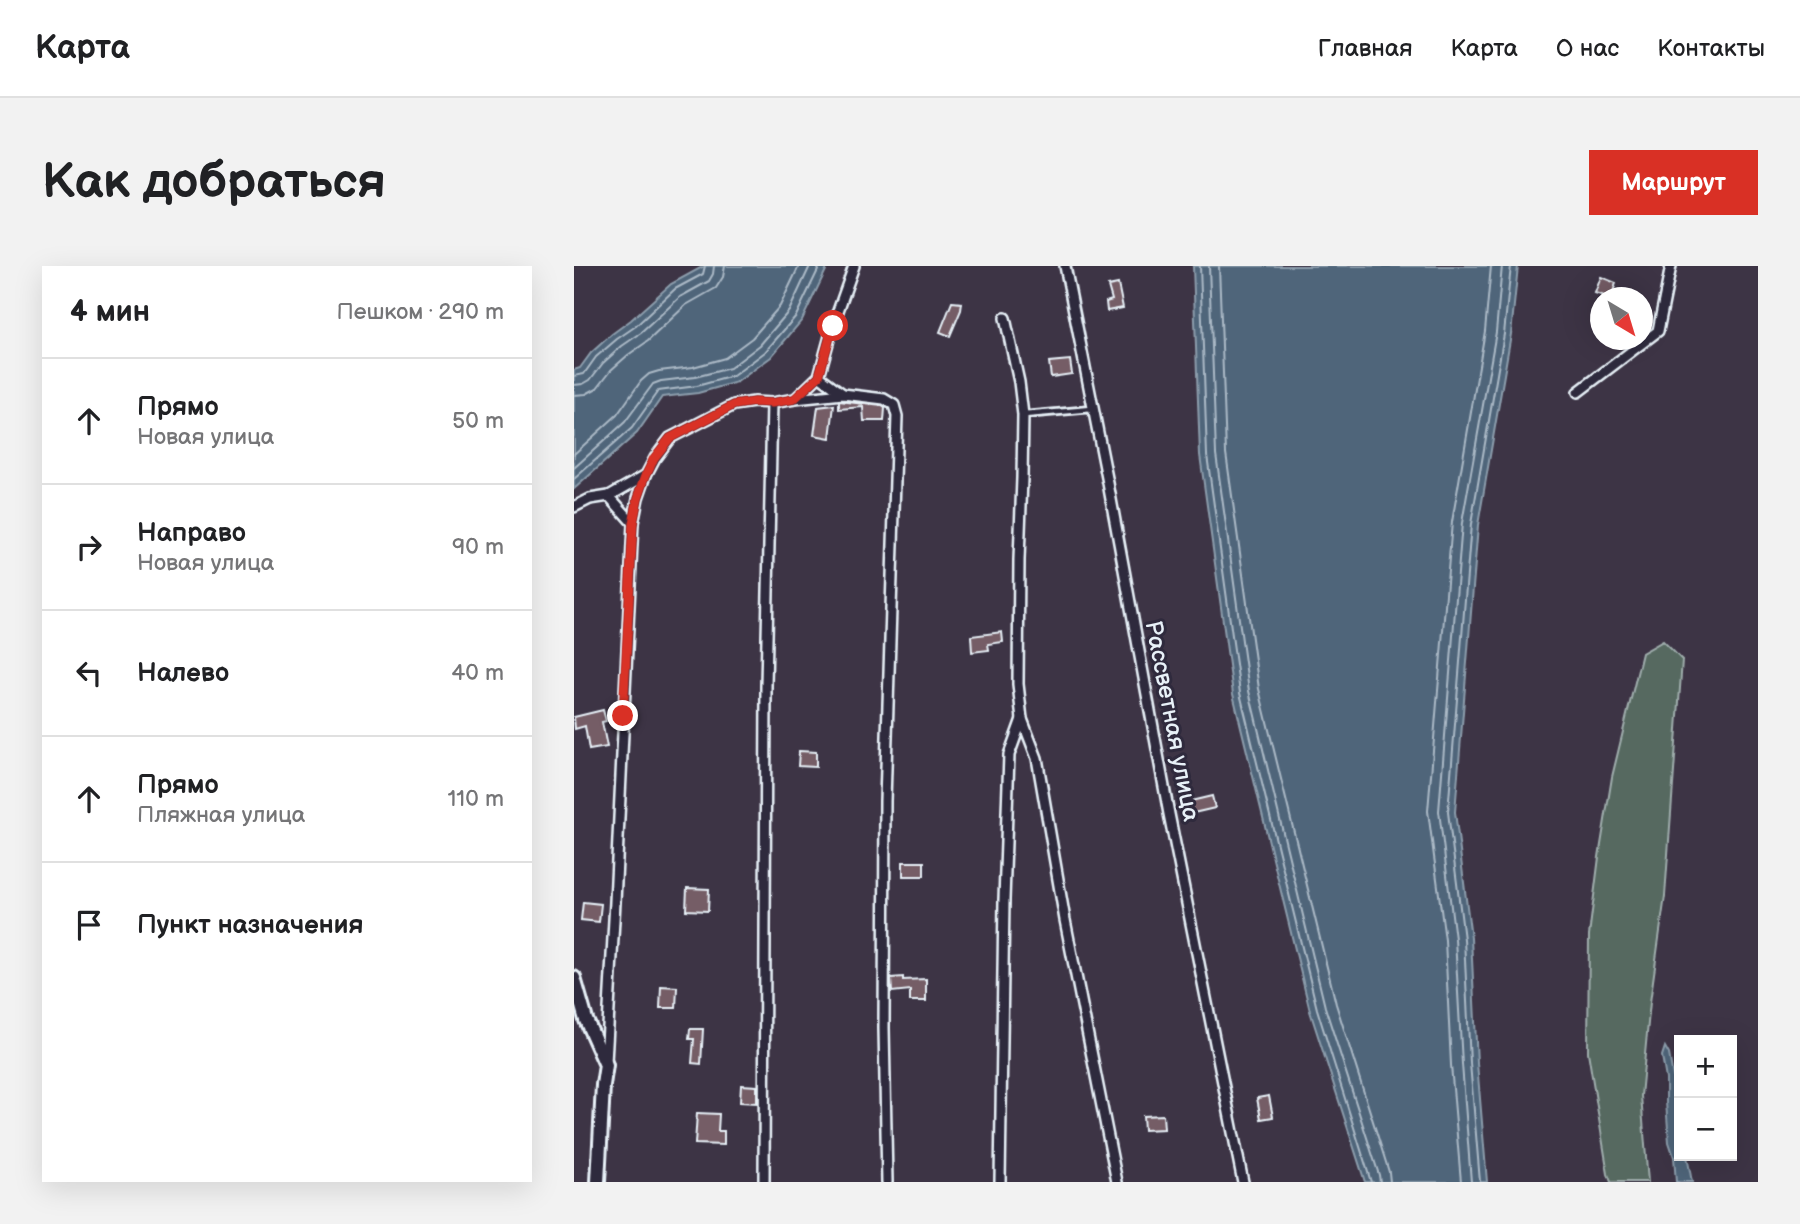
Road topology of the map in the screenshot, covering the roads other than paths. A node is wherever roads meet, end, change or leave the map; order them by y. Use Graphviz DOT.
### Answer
graph roads {
  1 [pos="854,266"];
  2 [pos="1065,266"];
  3 [pos="1671,266"];
  4 [pos="1005,318"];
  5 [pos="819,376"];
  6 [pos="1578,392"];
  7 [pos="843,394"];
  8 [pos="794,399"];
  9 [pos="772,403"];
  10 [pos="1093,409"];
  11 [pos="1023,415"];
  12 [pos="646,475"];
  13 [pos="609,496"];
  14 [pos="574,507"];
  15 [pos="633,523"];
  16 [pos="1022,719"];
  17 [pos="574,978"];
  18 [pos="606,1065"];
  19 [pos="598,1182"];
  20 [pos="764,1182"];
  21 [pos="887,1182"];
  22 [pos="1000,1182"];
  23 [pos="1117,1182"];
  24 [pos="1243,1182"];
  1 -- 5 [label="street"];
  2 -- 10 [label="street, Рассветная улица"];
  3 -- 6 [label="street"];
  4 -- 11 [label="street"];
  5 -- 7 [label="street"];
  5 -- 8 [label="street"];
  7 -- 8 [label="street"];
  7 -- 21 [label="street"];
  8 -- 9 [label="street"];
  9 -- 12 [label="street"];
  9 -- 20 [label="street"];
  10 -- 11 [label="lane"];
  10 -- 24 [label="street, Рассветная улица"];
  11 -- 16 [label="street"];
  12 -- 13 [label="street"];
  12 -- 15 [label="street"];
  13 -- 14 [label="street"];
  13 -- 15 [label="street"];
  15 -- 18 [label="street"];
  16 -- 22 [label="street"];
  16 -- 23 [label="street"];
  17 -- 18 [label="street"];
  18 -- 19 [label="street"];
}
